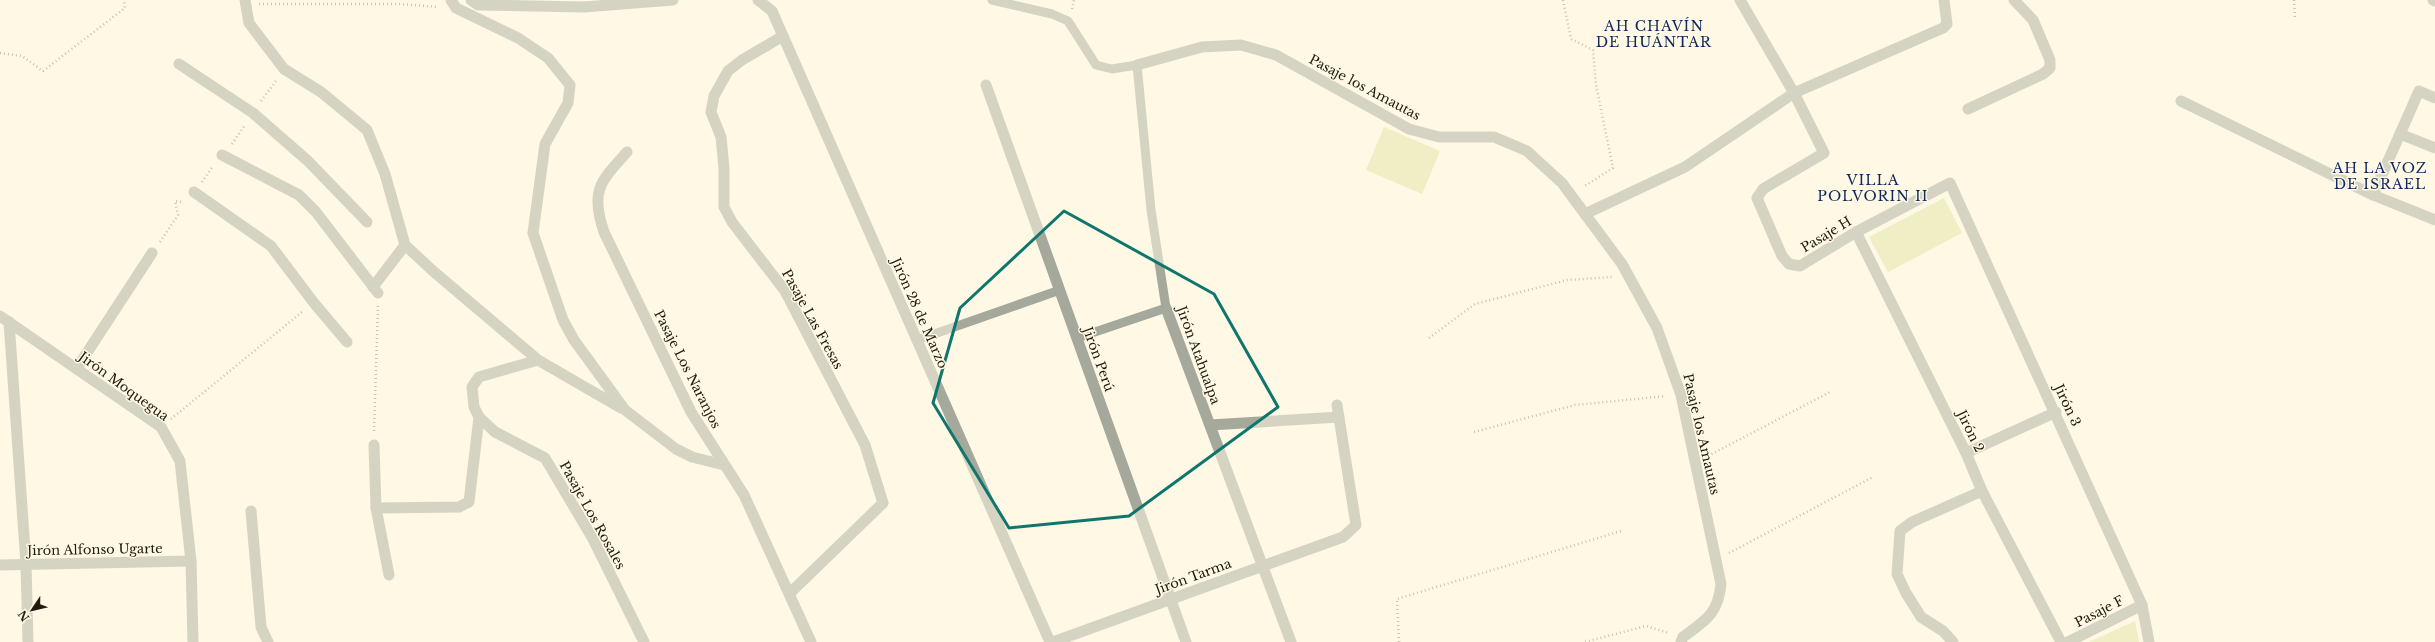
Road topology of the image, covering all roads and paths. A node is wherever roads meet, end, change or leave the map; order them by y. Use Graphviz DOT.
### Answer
graph roads {
  1 [pos="124,0"];
  2 [pos="673,0"];
  3 [pos="758,0"];
  4 [pos="992,0"];
  5 [pos="1563,0"];
  6 [pos="1740,0"];
  7 [pos="1944,0"];
  8 [pos="2014,0"];
  9 [pos="2294,0"];
  10 [pos="245,2"];
  11 [pos="474,2"];
  12 [pos="633,2"];
  13 [pos="454,4"];
  14 [pos="2295,18"];
  15 [pos="783,36"];
  16 [pos="0,53"];
  17 [pos="179,64"];
  18 [pos="1137,65"];
  19 [pos="986,84"];
  20 [pos="1794,93"];
  21 [pos="2435,98"];
  22 [pos="2181,101"];
  23 [pos="1968,109"];
  24 [pos="2400,134"];
  25 [pos="2435,148"];
  26 [pos="627,152"];
  27 [pos="222,155"];
  28 [pos="1950,183"];
  29 [pos="194,192"];
  30 [pos="2373,195"];
  31 [pos="1571,196"];
  32 [pos="1585,214"];
  33 [pos="2435,220"];
  34 [pos="367,222"];
  35 [pos="1856,232"];
  36 [pos="405,245"];
  37 [pos="152,253"];
  38 [pos="1628,276"];
  39 [pos="376,290"];
  40 [pos="1060,290"];
  41 [pos="314,303"];
  42 [pos="1166,308"];
  43 [pos="5,319"];
  44 [pos="1077,338"];
  45 [pos="1428,338"];
  46 [pos="917,340"];
  47 [pos="347,342"];
  48 [pos="538,360"];
  49 [pos="77,368"];
  50 [pos="1830,392"];
  51 [pos="1680,395"];
  52 [pos="1336,405"];
  53 [pos="625,410"];
  54 [pos="2056,412"];
  55 [pos="479,417"];
  56 [pos="1339,417"];
  57 [pos="1210,425"];
  58 [pos="161,426"];
  59 [pos="1474,432"];
  60 [pos="374,445"];
  61 [pos="1966,453"];
  62 [pos="1695,463"];
  63 [pos="724,465"];
  64 [pos="1873,477"];
  65 [pos="1982,491"];
  66 [pos="376,508"];
  67 [pos="251,511"];
  68 [pos="1621,531"];
  69 [pos="1716,560"];
  70 [pos="191,561"];
  71 [pos="26,564"];
  72 [pos="0,565"];
  73 [pos="1262,566"];
  74 [pos="389,575"];
  75 [pos="790,594"];
  76 [pos="1171,600"];
  77 [pos="2142,605"];
  78 [pos="1682,640"];
  79 [pos="28,642"];
  80 [pos="193,642"];
  81 [pos="268,642"];
  82 [pos="644,642"];
  83 [pos="811,642"];
  84 [pos="1050,642"];
  85 [pos="1053,642"];
  86 [pos="1186,642"];
  87 [pos="1291,642"];
  88 [pos="1400,642"];
  89 [pos="1585,642"];
  90 [pos="1954,642"];
  91 [pos="2061,642"];
  92 [pos="2068,642"];
  93 [pos="2149,642"];
  1 -- 16 [label="path"];
  2 -- 12 [label="street"];
  3 -- 15 [label="street, Jirón 28 de Marzo"];
  4 -- 18 [label="lane"];
  5 -- 31 [label="path"];
  6 -- 20 [label="street"];
  7 -- 20 [label="street"];
  8 -- 23 [label="street"];
  9 -- 14 [label="path"];
  10 -- 13 [label="path"];
  10 -- 36 [label="street"];
  11 -- 12 [label="street"];
  13 -- 53 [label="street"];
  15 -- 46 [label="street, Jirón 28 de Marzo"];
  15 -- 75 [label="street, Pasaje Las Fresas"];
  17 -- 34 [label="street"];
  18 -- 31 [label="street, Pasaje los Amautas"];
  18 -- 42 [label="lane, Jirón Atahualpa"];
  19 -- 40 [label="street, Jirón Perú"];
  20 -- 32 [label="street"];
  20 -- 35 [label="street, Pasaje H"];
  21 -- 24 [label="street"];
  22 -- 30 [label="street"];
  24 -- 25 [label="street"];
  24 -- 30 [label="street"];
  26 -- 63 [label="street, Pasaje Los Naranjos"];
  27 -- 39 [label="street"];
  28 -- 35 [label="street, Pasaje H"];
  28 -- 54 [label="street, Jirón 3"];
  29 -- 41 [label="street"];
  30 -- 33 [label="street"];
  31 -- 32 [label="street, Pasaje los Amautas"];
  32 -- 38 [label="street, Pasaje los Amautas"];
  35 -- 61 [label="street, Jirón 2"];
  36 -- 39 [label="street"];
  36 -- 48 [label="street"];
  37 -- 49 [label="street"];
  38 -- 45 [label="path"];
  38 -- 51 [label="street, Pasaje los Amautas"];
  39 -- 60 [label="path"];
  40 -- 44 [label="street, Jirón Perú"];
  40 -- 46 [label="lane"];
  41 -- 47 [label="street"];
  41 -- 58 [label="path"];
  42 -- 44 [label="lane"];
  42 -- 57 [label="street, Jirón Atahualpa"];
  43 -- 49 [label="street, Jirón Moquegua"];
  43 -- 71 [label="street"];
  44 -- 76 [label="street, Jirón Perú"];
  46 -- 84 [label="street, Jirón 28 de Marzo"];
  48 -- 53 [label="street"];
  48 -- 55 [label="street, Pasaje Los Rosales"];
  49 -- 58 [label="street, Jirón Moquegua"];
  50 -- 62 [label="path"];
  51 -- 59 [label="path"];
  51 -- 62 [label="street, Pasaje los Amautas"];
  52 -- 56 [label="street"];
  53 -- 63 [label="street"];
  54 -- 61 [label="street"];
  54 -- 77 [label="street, Jirón 3"];
  55 -- 66 [label="street"];
  55 -- 82 [label="street, Pasaje Los Rosales"];
  56 -- 57 [label="street"];
  56 -- 73 [label="street, Jirón Tarma"];
  57 -- 73 [label="street, Jirón Atahualpa"];
  58 -- 70 [label="street, Jirón Moquegua"];
  60 -- 66 [label="street"];
  61 -- 65 [label="street, Jirón 2"];
  62 -- 69 [label="street, Pasaje los Amautas"];
  63 -- 75 [label="street, Pasaje Los Naranjos"];
  64 -- 69 [label="path"];
  65 -- 90 [label="street"];
  65 -- 91 [label="street, Jirón 2"];
  66 -- 74 [label="street"];
  67 -- 81 [label="street"];
  68 -- 88 [label="path"];
  69 -- 78 [label="street, Pasaje los Amautas"];
  70 -- 71 [label="street, Jirón Alfonso Ugarte"];
  70 -- 80 [label="street, Jirón Moquegua"];
  71 -- 72 [label="street, Jirón Alfonso Ugarte"];
  71 -- 79 [label="street"];
  73 -- 76 [label="street, Jirón Tarma"];
  73 -- 87 [label="street, Jirón Atahualpa"];
  75 -- 83 [label="street, Pasaje Los Naranjos"];
  76 -- 85 [label="street, Jirón Tarma"];
  76 -- 86 [label="street, Jirón Perú"];
  77 -- 92 [label="street, Pasaje F"];
  77 -- 93 [label="street, Jirón 3"];
  78 -- 89 [label="path"];
}
